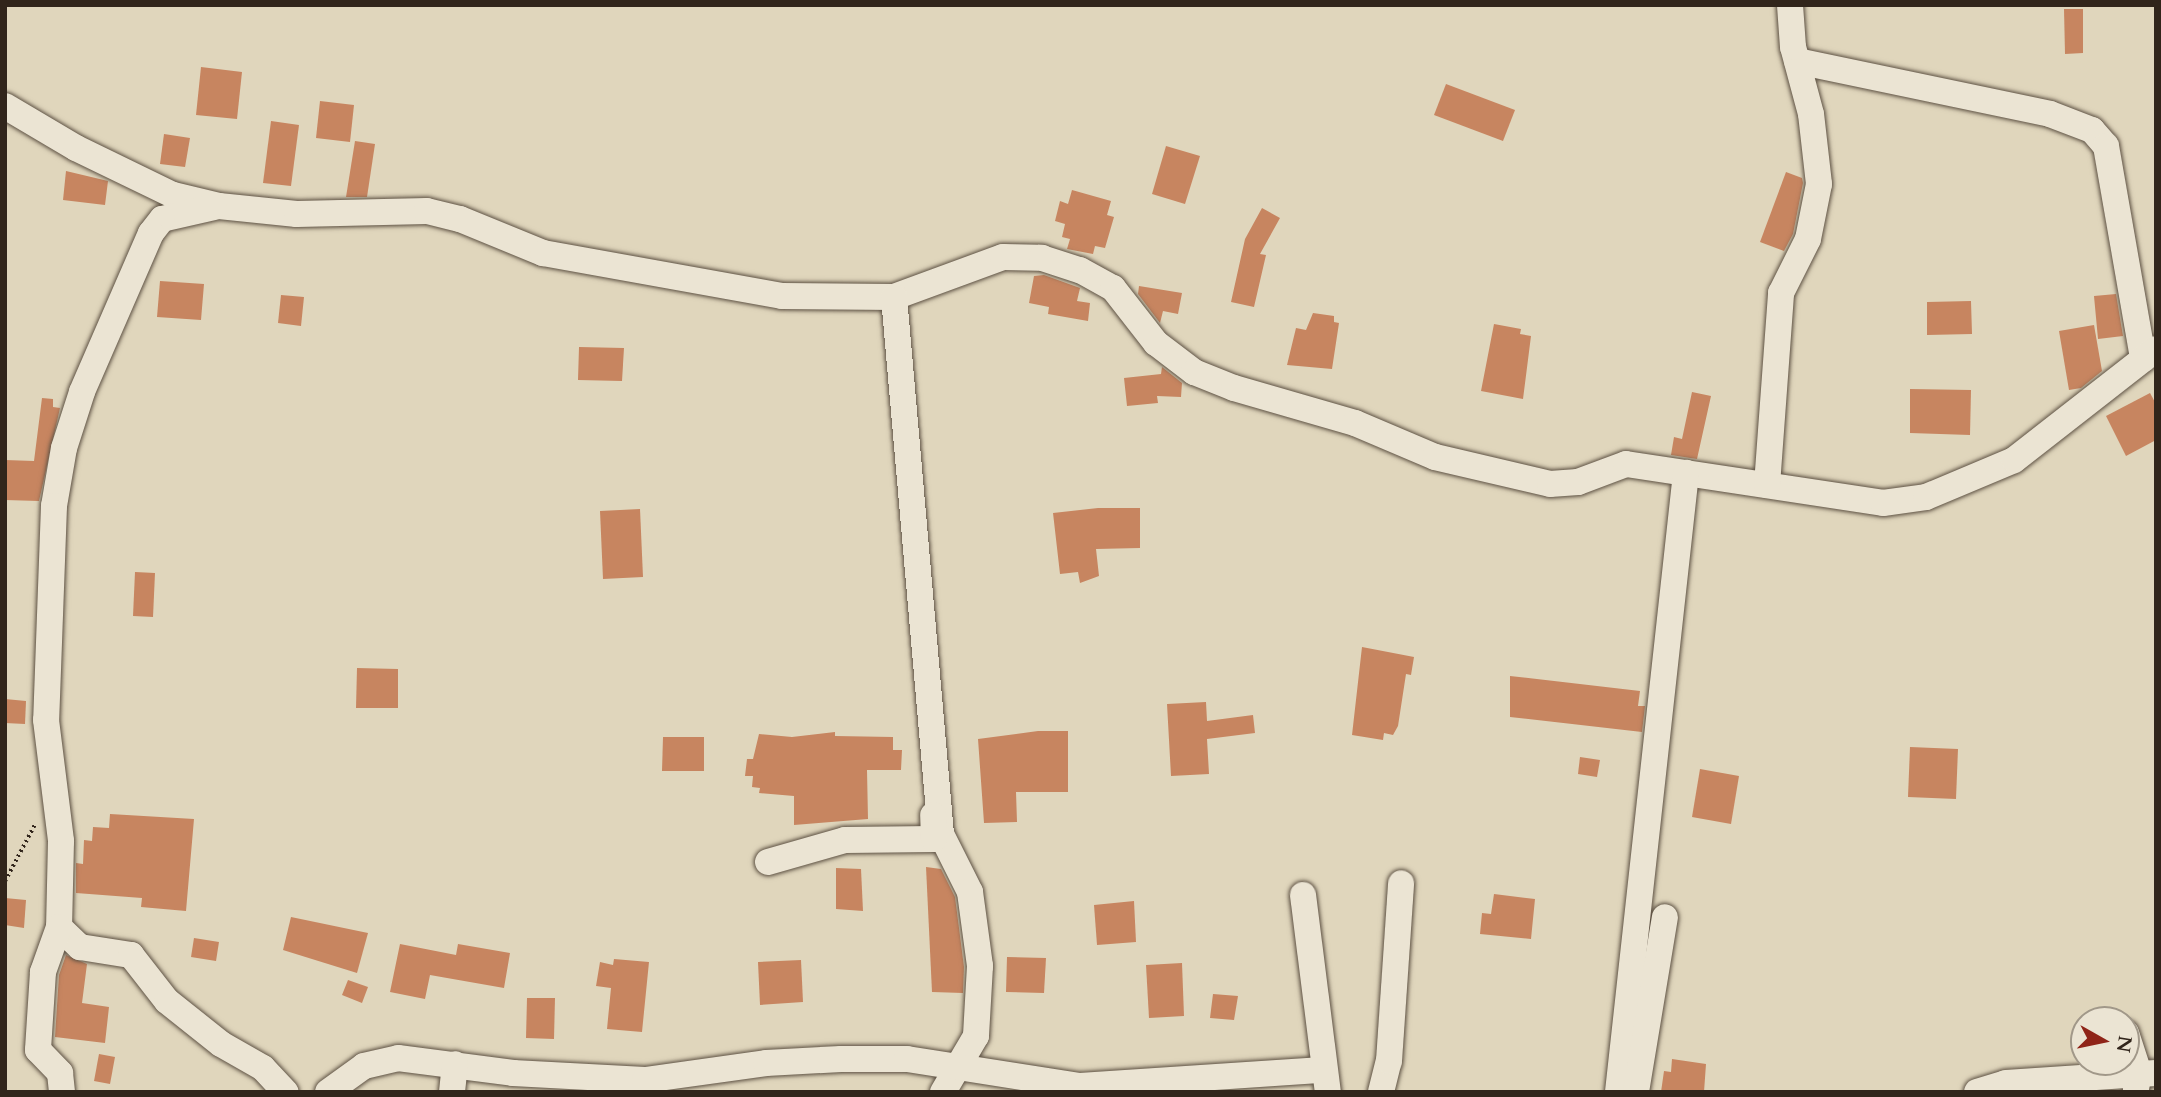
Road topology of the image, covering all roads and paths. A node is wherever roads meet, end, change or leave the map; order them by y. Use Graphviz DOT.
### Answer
graph roads {
  1 [pos="1790,5"];
  2 [pos="1797,61"];
  3 [pos="5,106"];
  4 [pos="219,206"];
  5 [pos="894,297"];
  6 [pos="2149,354"];
  7 [pos="1686,473"];
  8 [pos="1767,485"];
  9 [pos="932,743"];
  10 [pos="36,823"];
  11 [pos="768,862"];
  12 [pos="5,881"];
  13 [pos="1401,883"];
  14 [pos="1303,895"];
  15 [pos="1665,917"];
  16 [pos="59,927"];
  17 [pos="455,1064"];
  18 [pos="962,1067"];
  19 [pos="2144,1079"];
  20 [pos="1325,1081"];
  21 [pos="62,1092"];
  22 [pos="285,1092"];
  23 [pos="328,1092"];
  24 [pos="452,1092"];
  25 [pos="943,1092"];
  26 [pos="1381,1092"];
  27 [pos="1618,1092"];
  28 [pos="1636,1092"];
  29 [pos="1977,1092"];
  1 -- 2 [label="street"];
  2 -- 6 [label="street"];
  2 -- 8 [label="street"];
  3 -- 4 [label="street"];
  4 -- 5 [label="street"];
  4 -- 16 [label="street"];
  5 -- 7 [label="street"];
  5 -- 9 [label="street"];
  6 -- 8 [label="street"];
  7 -- 8 [label="street"];
  7 -- 27 [label="street"];
  9 -- 11 [label="street"];
  9 -- 18 [label="street"];
  10 -- 12 [label="path"];
  13 -- 26 [label="street"];
  14 -- 20 [label="street"];
  15 -- 28 [label="street"];
  16 -- 21 [label="street"];
  16 -- 22 [label="street"];
  17 -- 18 [label="street"];
  17 -- 23 [label="street"];
  17 -- 24 [label="street"];
  18 -- 20 [label="street"];
  18 -- 25 [label="street"];
  19 -- 29 [label="street"];
}
